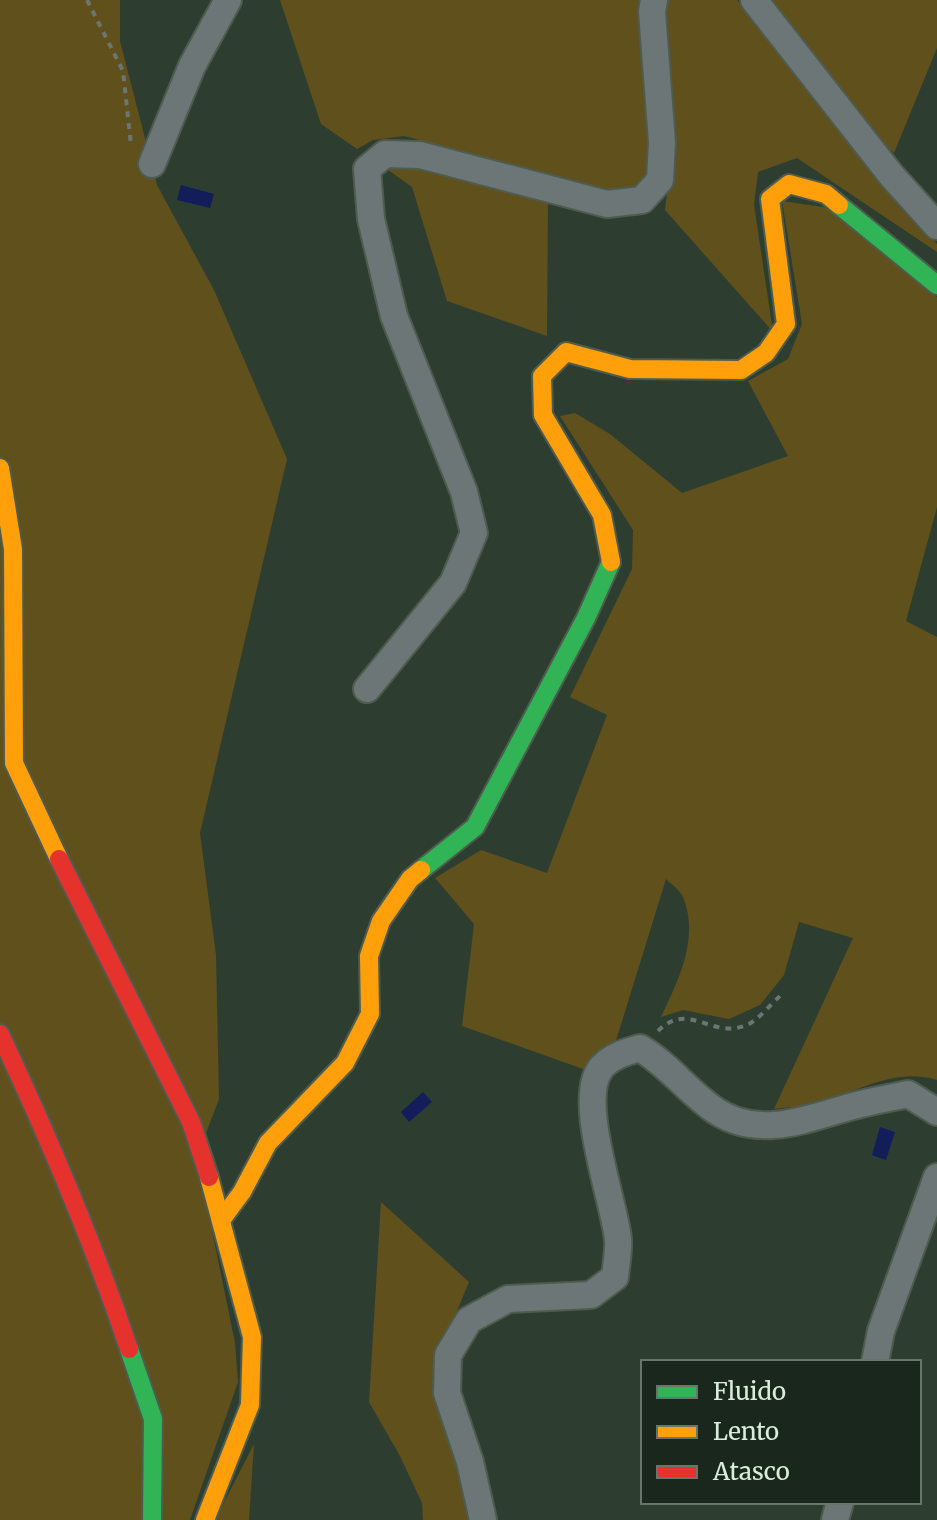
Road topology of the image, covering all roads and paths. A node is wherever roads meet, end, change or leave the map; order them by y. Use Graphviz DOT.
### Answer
graph roads {
  1 [pos="87,0"];
  2 [pos="228,0"];
  3 [pos="654,0"];
  4 [pos="754,0"];
  5 [pos="152,164"];
  6 [pos="937,226"];
  7 [pos="937,285"];
  8 [pos="0,468"];
  9 [pos="367,689"];
  10 [pos="780,996"];
  11 [pos="0,1034"];
  12 [pos="640,1048"];
  13 [pos="937,1112"];
  14 [pos="937,1177"];
  15 [pos="222,1219"];
  16 [pos="875,1360"];
  17 [pos="152,1520"];
  18 [pos="205,1520"];
  19 [pos="483,1520"];
  1 -- 5 [label="path"];
  2 -- 5 [label="street"];
  3 -- 9 [label="street"];
  4 -- 6 [label="street"];
  7 -- 15 [label="street"];
  8 -- 15 [label="street"];
  10 -- 12 [label="path"];
  11 -- 17 [label="street"];
  12 -- 13 [label="street"];
  12 -- 19 [label="street"];
  14 -- 16 [label="street"];
  15 -- 18 [label="street"];
}
